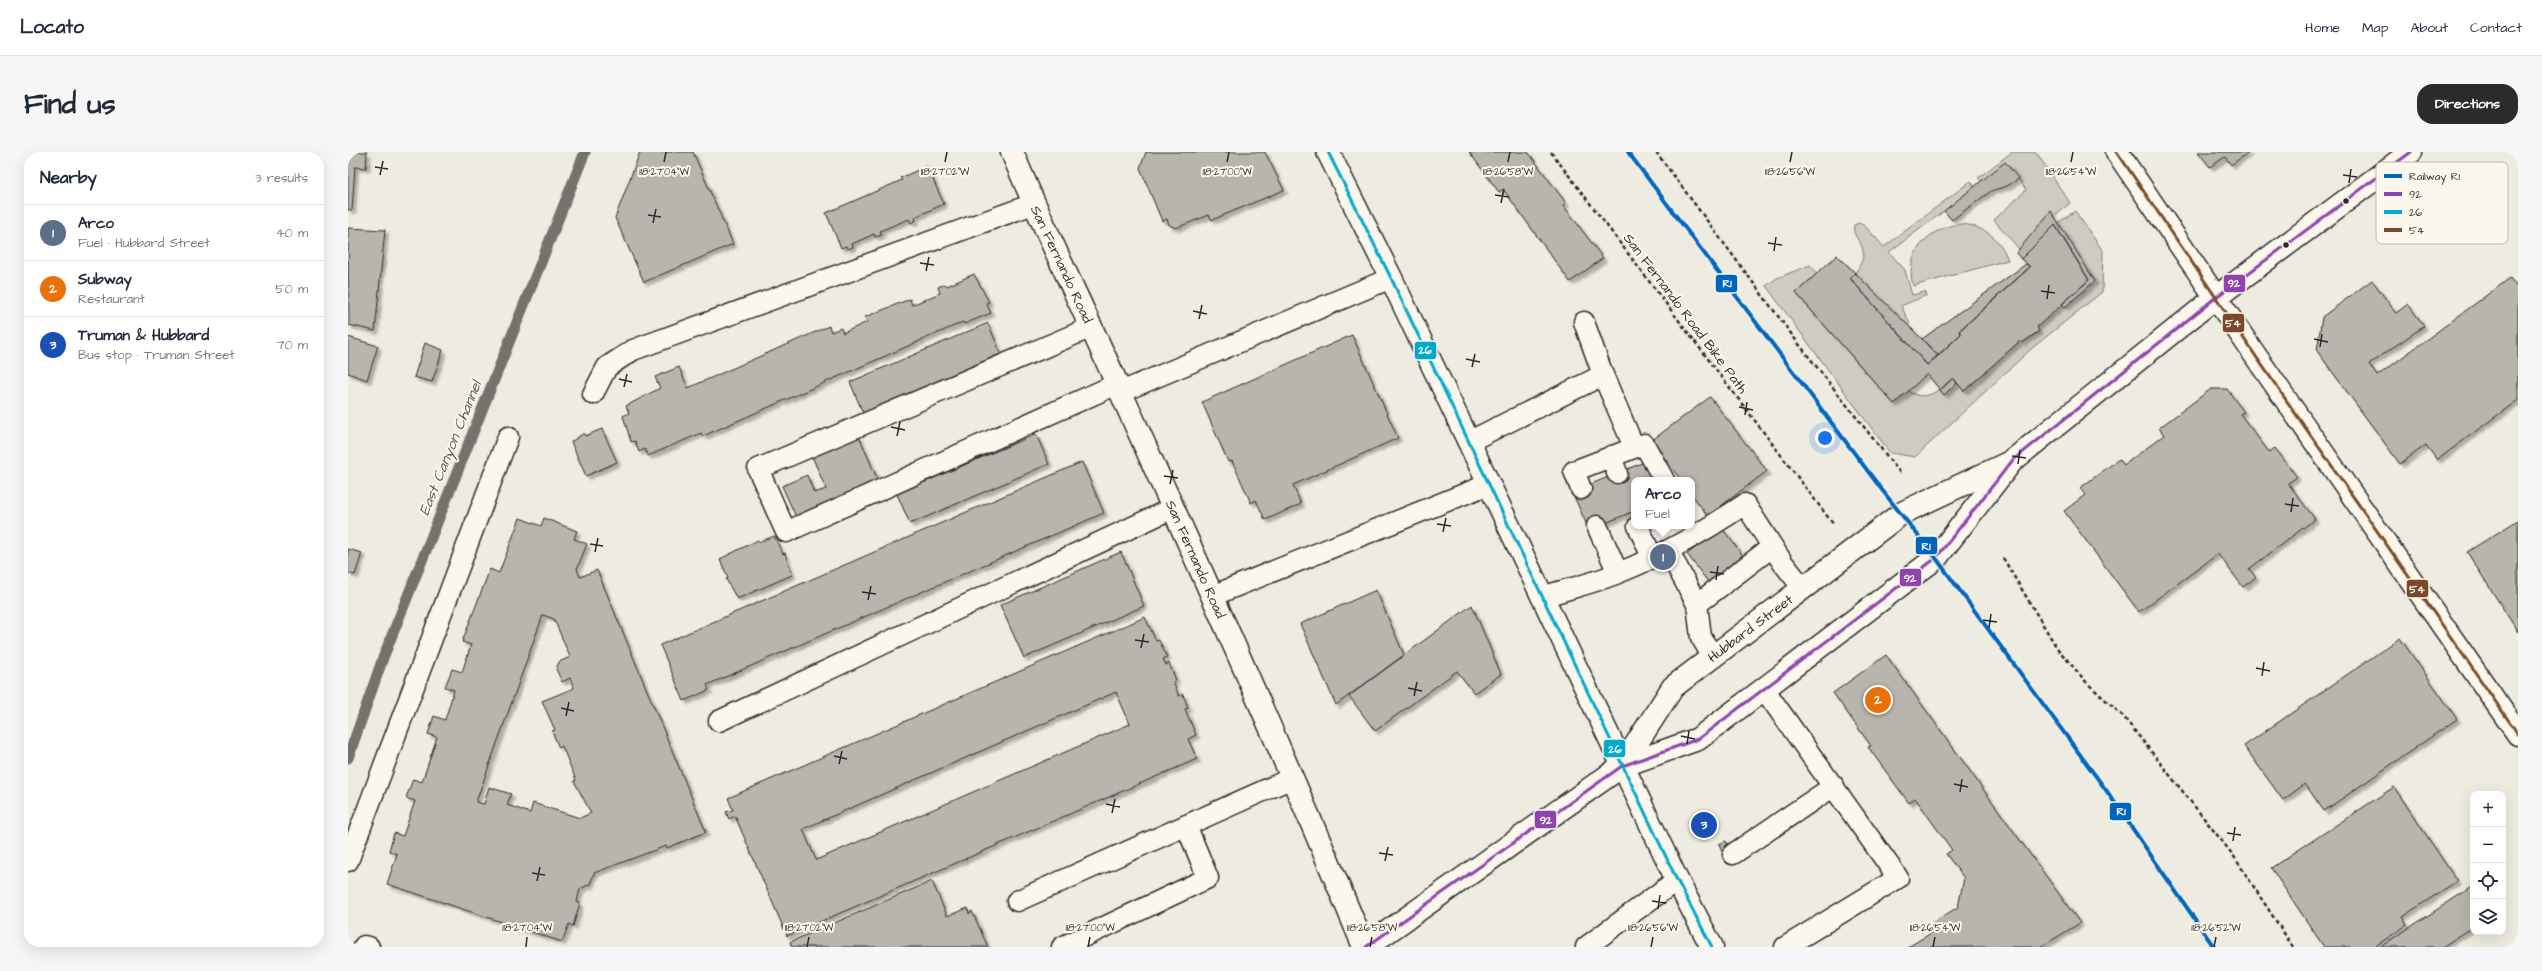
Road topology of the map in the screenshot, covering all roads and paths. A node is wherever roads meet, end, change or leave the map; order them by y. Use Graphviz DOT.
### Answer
graph roads {
  1 [pos="1012,152"];
  2 [pos="1328,152"];
  3 [pos="1551,152"];
  4 [pos="1656,152"];
  5 [pos="2117,152"];
  6 [pos="2411,152"];
  7 [pos="2398,162"];
  8 [pos="2376,178"];
  9 [pos="1034,204"];
  10 [pos="1391,278"];
  11 [pos="2215,298"];
  12 [pos="1584,322"];
  13 [pos="1092,327"];
  14 [pos="1603,375"];
  15 [pos="1119,388"];
  16 [pos="593,394"];
  17 [pos="508,437"];
  18 [pos="1468,442"];
  19 [pos="1634,447"];
  20 [pos="2012,461"];
  21 [pos="1901,474"];
  22 [pos="1662,477"];
  23 [pos="1489,484"];
  24 [pos="1581,489"];
  25 [pos="1173,508"];
  26 [pos="1834,525"];
  27 [pos="1597,526"];
  28 [pos="1643,529"];
  29 [pos="1693,531"];
  30 [pos="1772,547"];
  31 [pos="1660,554"];
  32 [pos="2002,558"];
  33 [pos="1618,573"];
  34 [pos="1803,588"];
  35 [pos="1212,596"];
  36 [pos="1542,597"];
  37 [pos="1697,604"];
  38 [pos="1713,657"];
  39 [pos="1764,689"];
  40 [pos="719,721"];
  41 [pos="2518,734"];
  42 [pos="1622,766"];
  43 [pos="1292,778"];
  44 [pos="1834,786"];
  45 [pos="1186,825"];
  46 [pos="1732,854"];
  47 [pos="348,861"];
  48 [pos="1677,880"];
  49 [pos="1017,901"];
  50 [pos="1062,947"];
  51 [pos="1365,947"];
  52 [pos="1586,947"];
  53 [pos="1712,947"];
  54 [pos="1785,947"];
  55 [pos="2293,947"];
  1 -- 9 [label="main road, San Fernando Road"];
  2 -- 10 [label="main road"];
  3 -- 26 [label="path, San Fernando Road Bike Path"];
  4 -- 21 [label="path"];
  5 -- 11 [label="main road"];
  6 -- 7 [label="main road"];
  8 -- 11 [label="main road"];
  9 -- 13 [label="main road, San Fernando Road"];
  9 -- 16 [label="lane"];
  10 -- 15 [label="lane"];
  10 -- 18 [label="main road"];
  11 -- 20 [label="main road"];
  11 -- 41 [label="main road"];
  12 -- 14 [label="lane"];
  13 -- 15 [label="main road, San Fernando Road"];
  13 -- 15 [label="lane"];
  14 -- 18 [label="lane"];
  14 -- 19 [label="lane"];
  15 -- 25 [label="main road, San Fernando Road"];
  17 -- 47 [label="lane"];
  18 -- 23 [label="main road"];
  19 -- 22 [label="lane"];
  19 -- 24 [label="lane"];
  20 -- 34 [label="main road, Hubbard Street"];
  20 -- 39 [label="main road, Hubbard Street"];
  23 -- 35 [label="lane"];
  23 -- 36 [label="main road"];
  25 -- 35 [label="main road, San Fernando Road"];
  25 -- 40 [label="lane"];
  27 -- 33 [label="lane"];
  28 -- 31 [label="lane"];
  29 -- 30 [label="lane"];
  29 -- 31 [label="lane"];
  30 -- 34 [label="lane"];
  30 -- 37 [label="lane"];
  31 -- 33 [label="lane"];
  31 -- 37 [label="lane"];
  32 -- 55 [label="path"];
  33 -- 36 [label="lane"];
  34 -- 38 [label="main road, Hubbard Street"];
  35 -- 43 [label="main road, San Fernando Road"];
  36 -- 42 [label="main road"];
  37 -- 38 [label="lane"];
  38 -- 42 [label="main road, Hubbard Street"];
  39 -- 42 [label="main road, Hubbard Street"];
  39 -- 44 [label="lane"];
  42 -- 48 [label="main road"];
  42 -- 51 [label="main road, Hubbard Street"];
  43 -- 45 [label="lane"];
  43 -- 51 [label="main road, San Fernando Road"];
  44 -- 46 [label="lane"];
  44 -- 54 [label="lane"];
  45 -- 49 [label="lane"];
  45 -- 50 [label="lane"];
  48 -- 52 [label="lane"];
  48 -- 53 [label="main road"];
}
